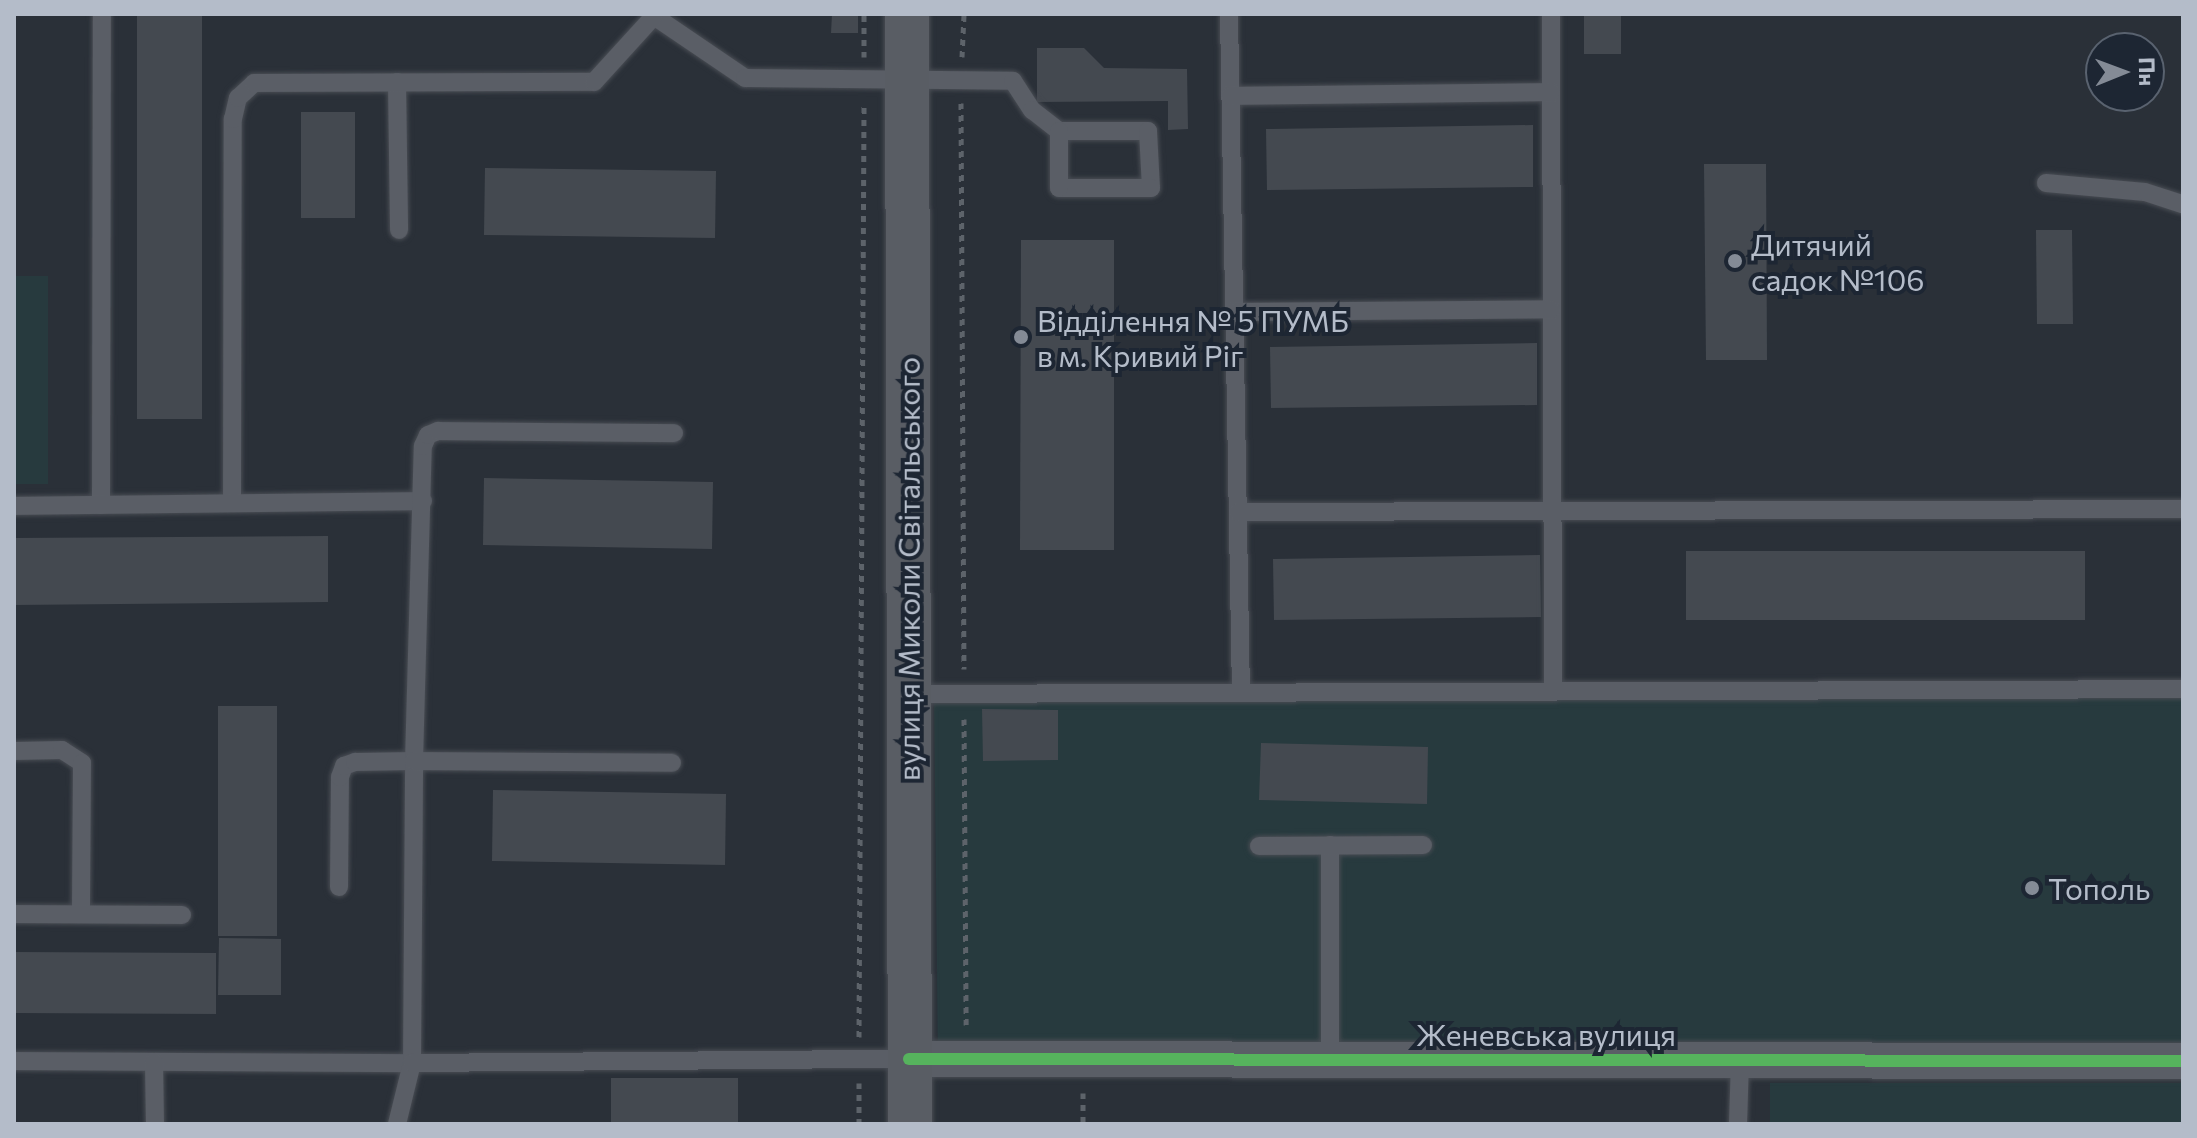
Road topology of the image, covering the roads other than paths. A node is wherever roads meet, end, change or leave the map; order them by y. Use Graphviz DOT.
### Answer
graph roads {
  1 [pos="102,14"];
  2 [pos="907,14"];
  3 [pos="1229,14"];
  4 [pos="1551,14"];
  5 [pos="652,15"];
  6 [pos="397,82"];
  7 [pos="907,82"];
  8 [pos="1551,92"];
  9 [pos="1230,96"];
  10 [pos="1059,131"];
  11 [pos="2046,183"];
  12 [pos="2183,204"];
  13 [pos="399,230"];
  14 [pos="1551,309"];
  15 [pos="1235,312"];
  16 [pos="674,433"];
  17 [pos="423,501"];
  18 [pos="232,503"];
  19 [pos="101,505"];
  20 [pos="14,506"];
  21 [pos="2183,509"];
  22 [pos="1552,511"];
  23 [pos="1238,512"];
  24 [pos="2183,689"];
  25 [pos="1553,691"];
  26 [pos="1241,692"];
  27 [pos="908,694"];
  28 [pos="14,751"];
  29 [pos="414,761"];
  30 [pos="672,763"];
  31 [pos="1330,845"];
  32 [pos="1423,845"];
  33 [pos="1259,846"];
  34 [pos="339,887"];
  35 [pos="14,914"];
  36 [pos="81,914"];
  37 [pos="182,915"];
  38 [pos="909,1059"];
  39 [pos="1330,1060"];
  40 [pos="1740,1060"];
  41 [pos="14,1061"];
  42 [pos="2183,1061"];
  43 [pos="154,1062"];
  44 [pos="412,1063"];
  45 [pos="155,1124"];
  46 [pos="397,1124"];
  47 [pos="910,1124"];
  48 [pos="1738,1124"];
  1 -- 19 [label="lane"];
  2 -- 7 [label="main road, вулиця Миколи Світальського"];
  3 -- 9 [label="lane"];
  4 -- 8 [label="lane"];
  5 -- 6 [label="lane"];
  5 -- 7 [label="lane"];
  6 -- 13 [label="lane"];
  6 -- 18 [label="lane"];
  7 -- 10 [label="lane"];
  7 -- 27 [label="main road, вулиця Миколи Світальського"];
  8 -- 9 [label="lane"];
  8 -- 14 [label="lane"];
  9 -- 15 [label="lane"];
  10 -- 10 [label="lane"];
  11 -- 12 [label="lane"];
  14 -- 15 [label="lane"];
  14 -- 22 [label="lane"];
  15 -- 23 [label="lane"];
  16 -- 17 [label="lane"];
  17 -- 18 [label="lane"];
  17 -- 29 [label="lane"];
  18 -- 19 [label="lane"];
  19 -- 20 [label="lane"];
  21 -- 22 [label="lane"];
  22 -- 23 [label="lane"];
  22 -- 25 [label="lane"];
  23 -- 26 [label="lane"];
  24 -- 25 [label="lane"];
  25 -- 26 [label="lane"];
  26 -- 27 [label="lane"];
  27 -- 38 [label="main road, вулиця Миколи Світальського"];
  28 -- 36 [label="lane"];
  29 -- 30 [label="lane"];
  29 -- 34 [label="lane"];
  29 -- 44 [label="lane"];
  31 -- 32 [label="lane"];
  31 -- 33 [label="lane"];
  31 -- 39 [label="lane"];
  35 -- 36 [label="lane"];
  36 -- 37 [label="lane"];
  38 -- 39 [label="street, Женевська вулиця"];
  38 -- 44 [label="lane"];
  38 -- 47 [label="main road, вулиця Миколи Світальського"];
  39 -- 40 [label="street, Женевська вулиця"];
  40 -- 42 [label="street, Женевська вулиця"];
  40 -- 48 [label="lane"];
  41 -- 43 [label="lane"];
  43 -- 44 [label="lane"];
  43 -- 45 [label="lane"];
  44 -- 46 [label="lane"];
}
